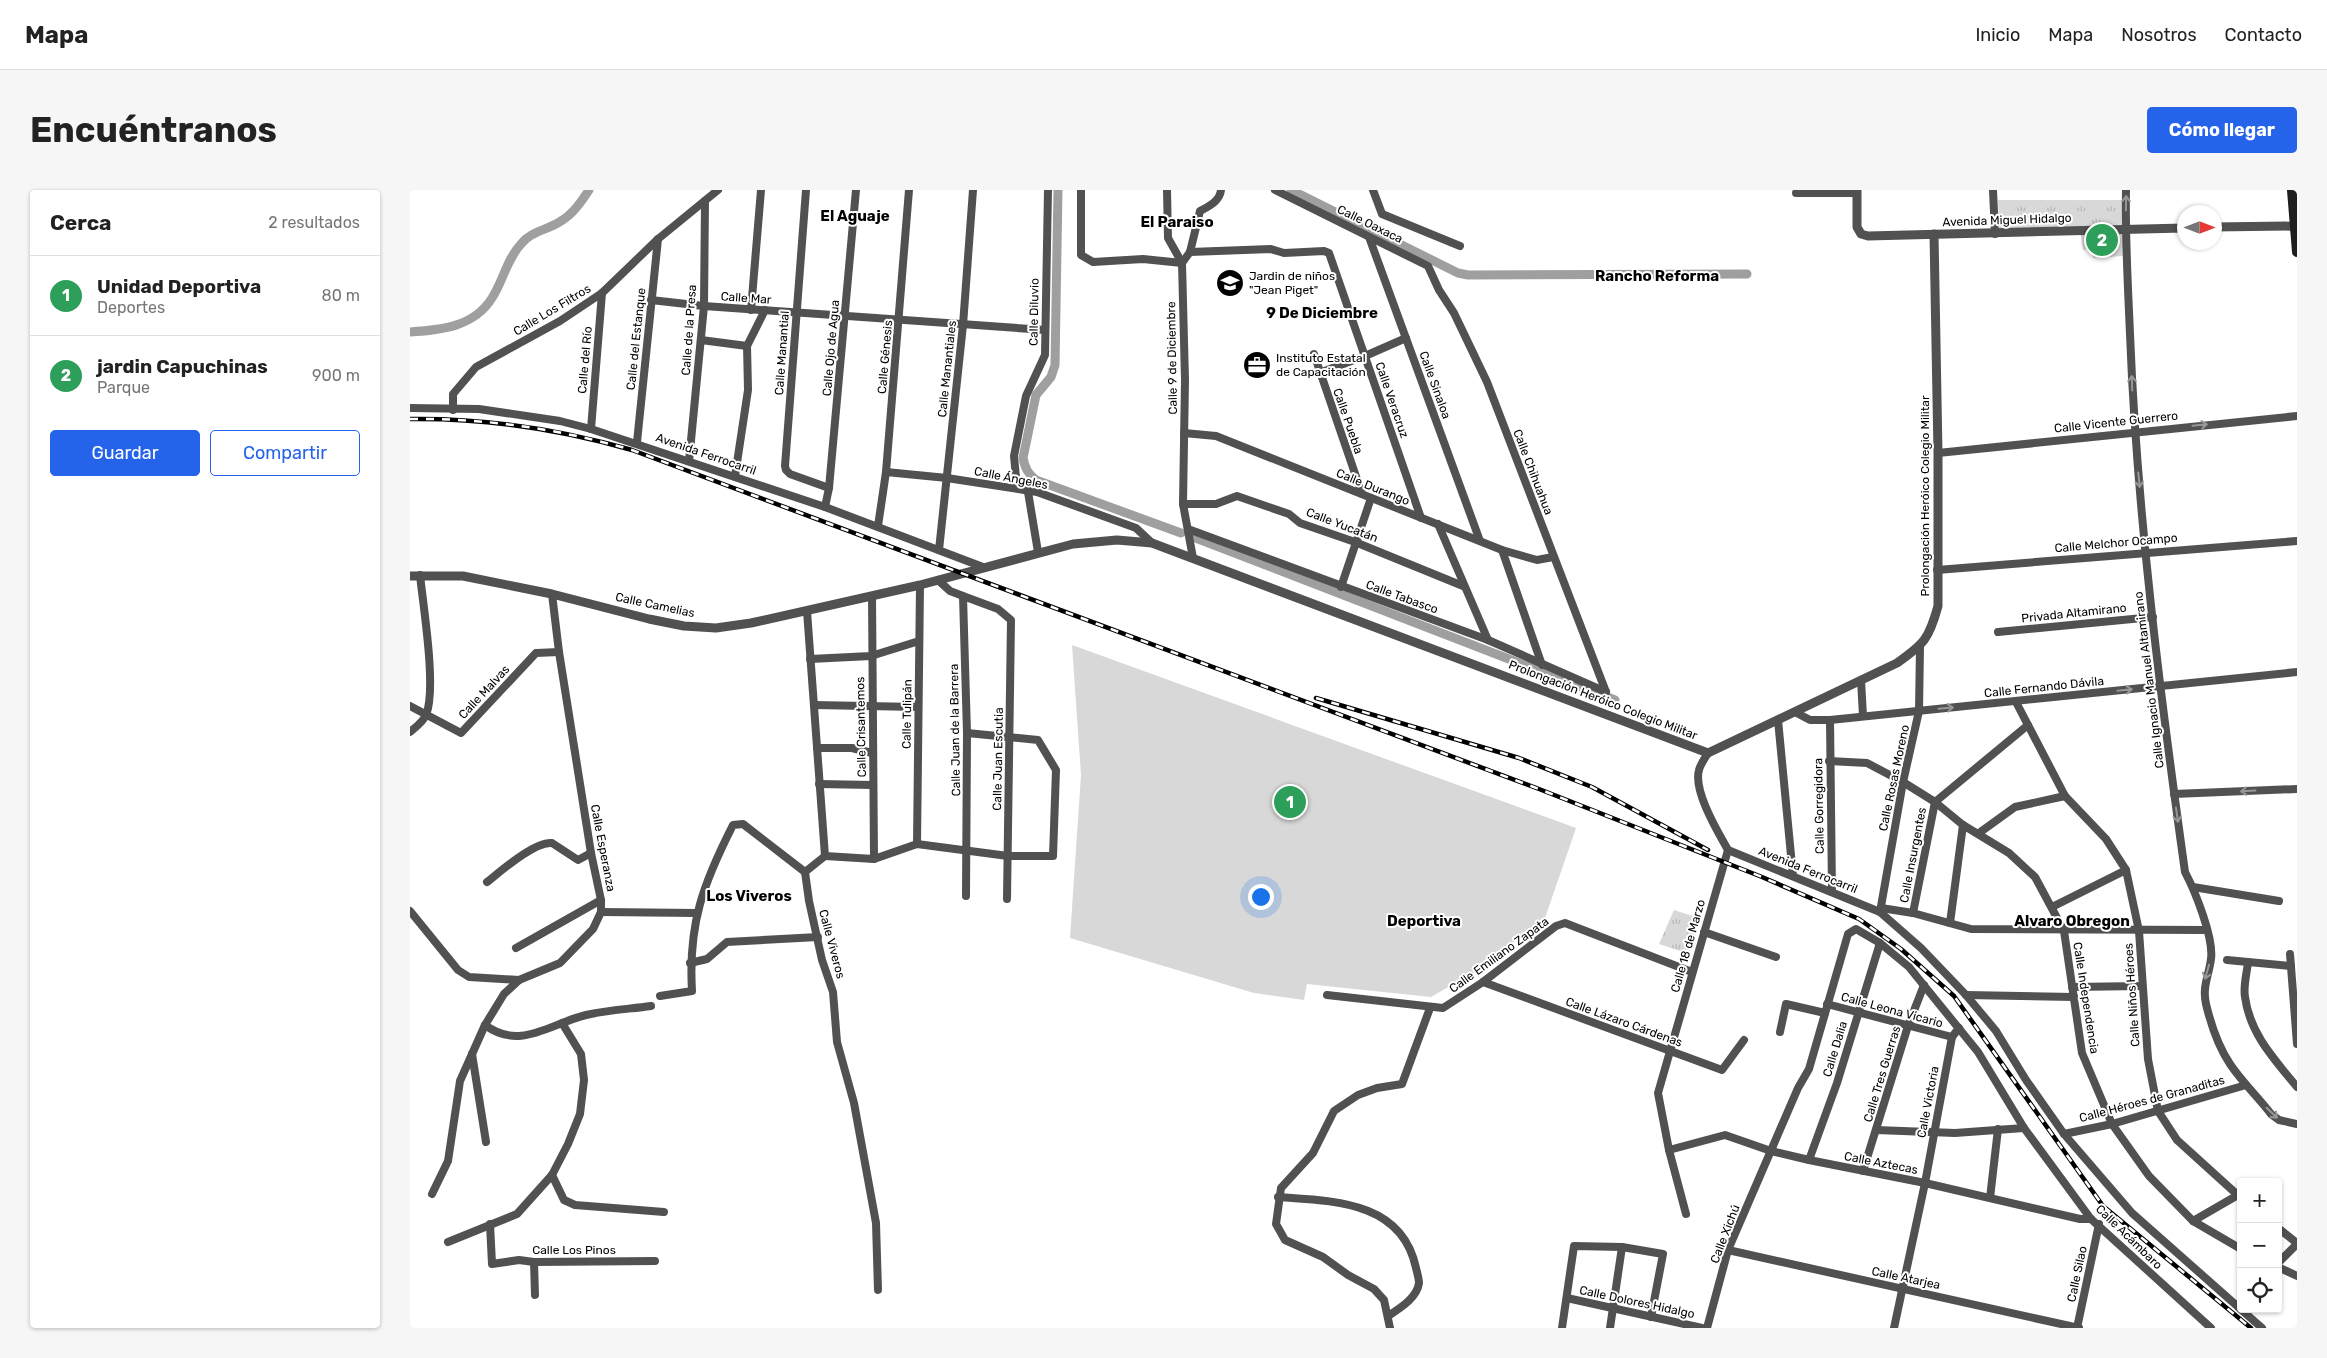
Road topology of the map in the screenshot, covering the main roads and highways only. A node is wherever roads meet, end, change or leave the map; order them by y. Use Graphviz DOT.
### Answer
graph roads {
  1 [pos="2292,190"];
  2 [pos="2296,226"];
  3 [pos="2297,252"];
  1 -- 2 [label="main road"];
  2 -- 3 [label="main road"];
}
